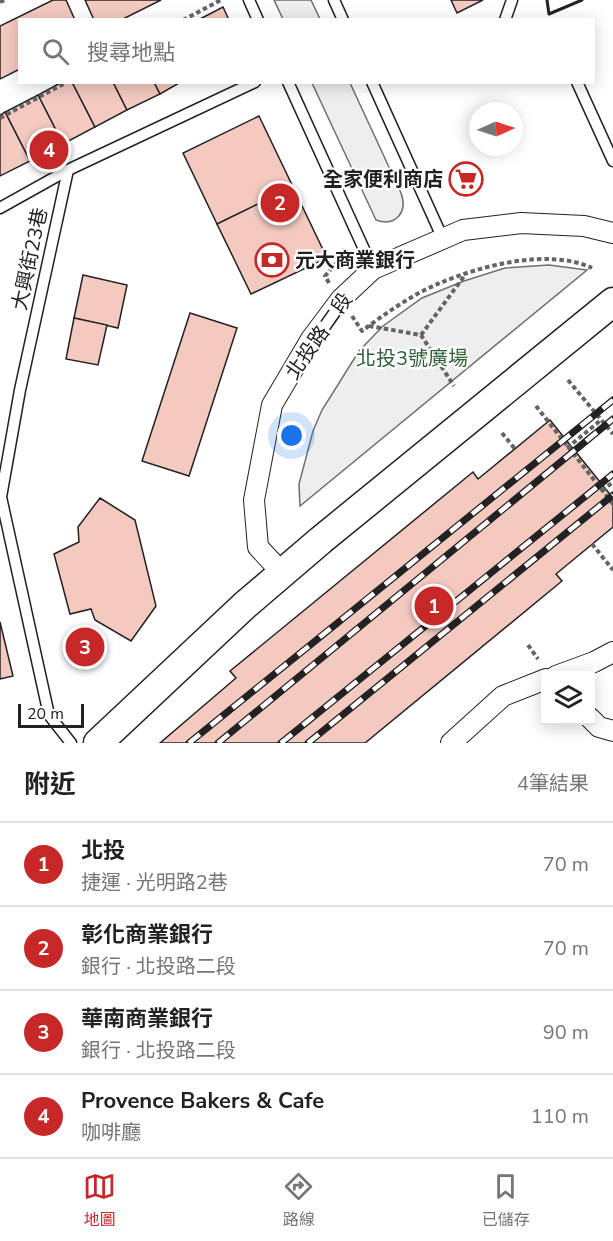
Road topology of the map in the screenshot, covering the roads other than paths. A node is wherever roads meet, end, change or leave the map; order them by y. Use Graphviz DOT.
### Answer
graph roads {
  1 [pos="249,0"];
  2 [pos="334,0"];
  3 [pos="512,0"];
  4 [pos="257,18"];
  5 [pos="342,18"];
  6 [pos="506,18"];
  7 [pos="251,84"];
  8 [pos="289,84"];
  9 [pos="373,84"];
  10 [pos="578,84"];
  11 [pos="613,161"];
  12 [pos="68,170"];
  13 [pos="0,208"];
  14 [pos="613,233"];
  15 [pos="443,239"];
  16 [pos="373,269"];
  17 [pos="613,302"];
  18 [pos="0,497"];
  19 [pos="283,574"];
  20 [pos="613,652"];
  21 [pos="572,671"];
  22 [pos="541,681"];
  23 [pos="595,722"];
  24 [pos="613,731"];
  25 [pos="71,743"];
  26 [pos="98,743"];
  27 [pos="451,743"];
  1 -- 4 [label="lane"];
  2 -- 5 [label="lane"];
  3 -- 6 [label="lane"];
  7 -- 12 [label="lane"];
  8 -- 16 [label="lane"];
  9 -- 15 [label="lane"];
  10 -- 11 [label="lane"];
  12 -- 13 [label="lane"];
  12 -- 18 [label="lane, 大興街23巷"];
  14 -- 15 [label="street, 北投路二段"];
  15 -- 16 [label="street, 北投路二段"];
  16 -- 19 [label="street, 北投路二段"];
  17 -- 19 [label="street"];
  18 -- 25 [label="lane, 大興街23巷"];
  19 -- 26 [label="street"];
  20 -- 21 [label="street"];
  22 -- 27 [label="street"];
  23 -- 24 [label="street"];
}
